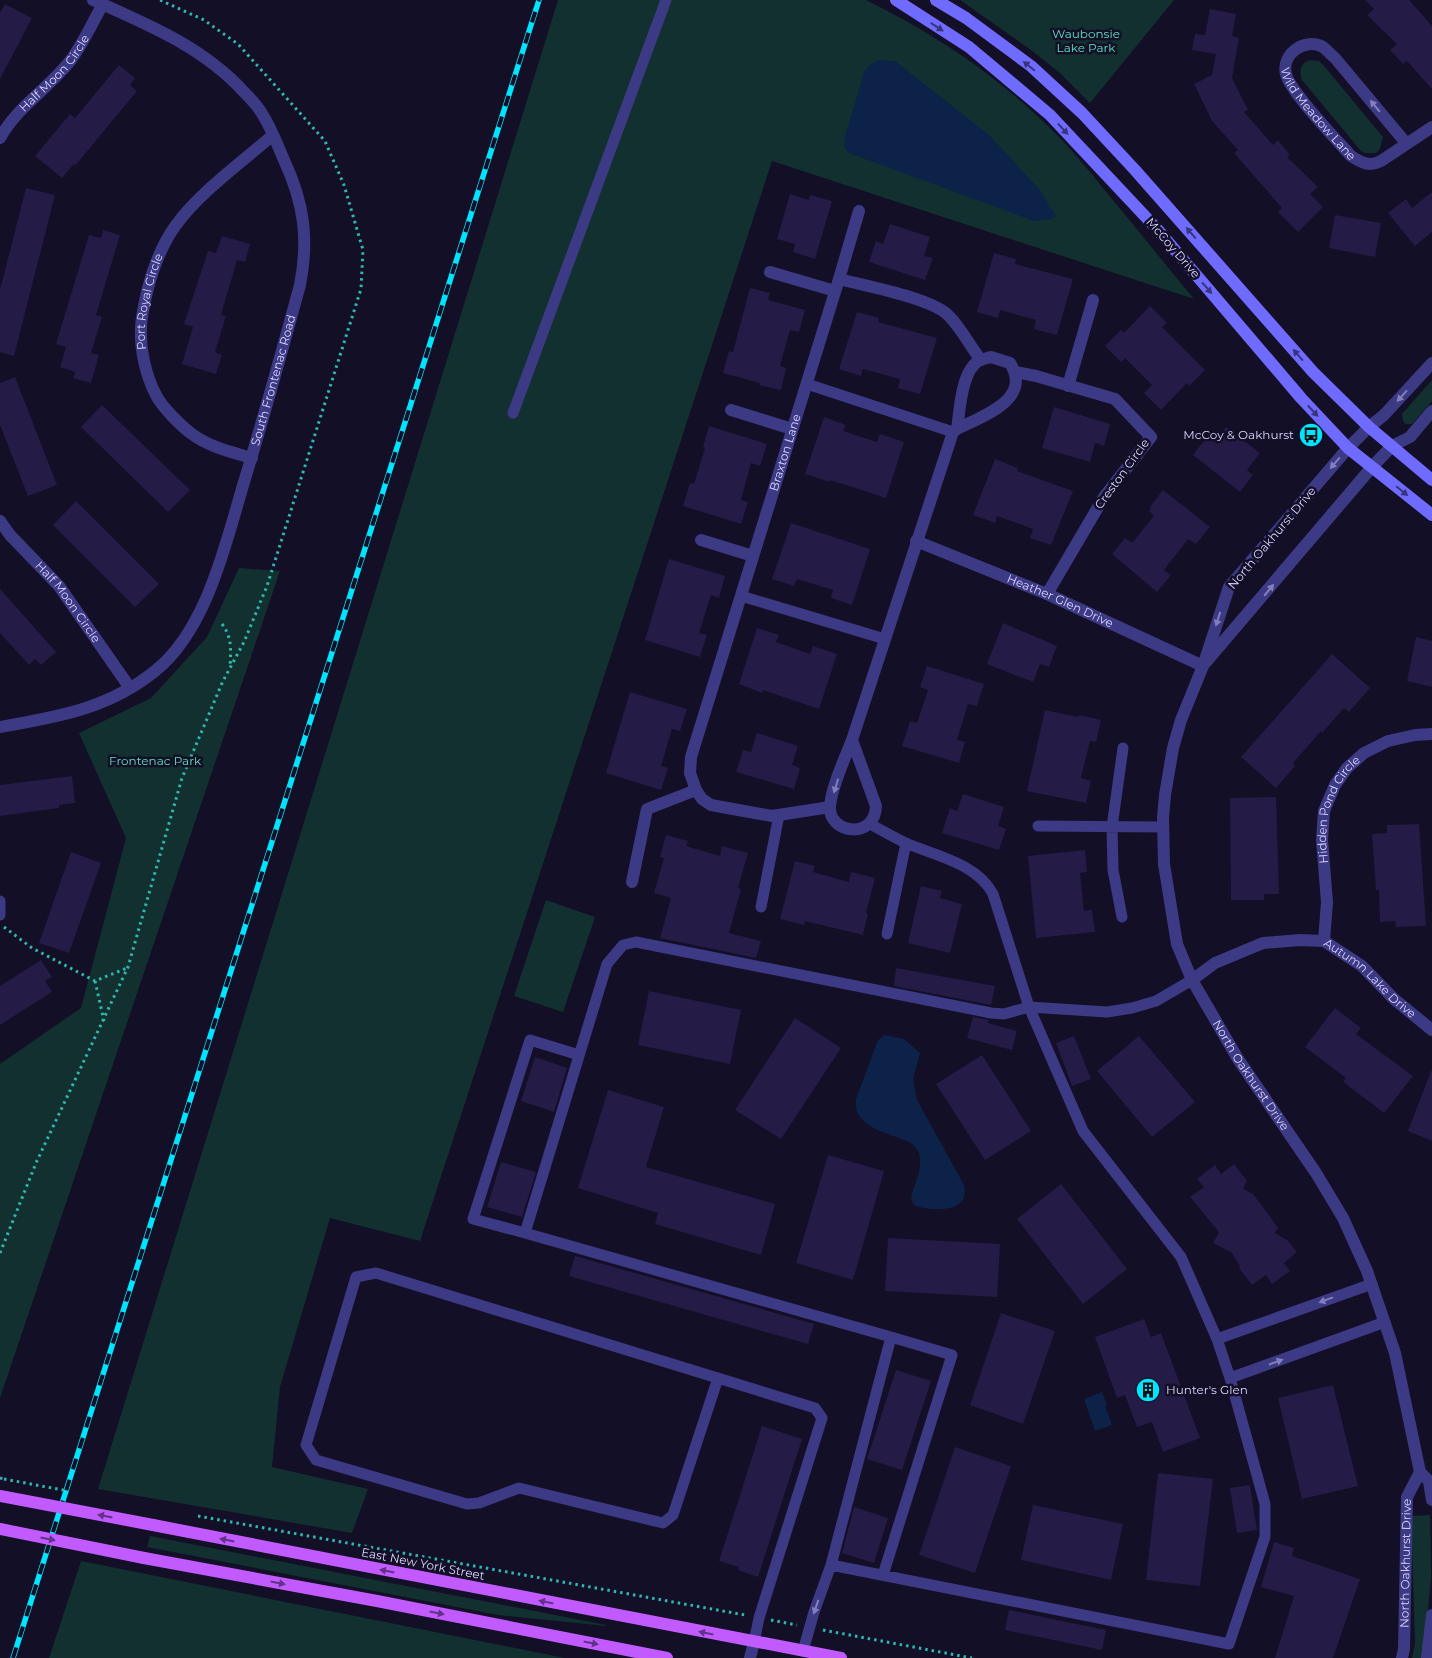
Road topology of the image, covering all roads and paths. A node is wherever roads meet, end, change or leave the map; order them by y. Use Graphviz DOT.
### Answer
graph roads {
  1 [pos="666,0"];
  2 [pos="896,0"];
  3 [pos="936,0"];
  4 [pos="98,2"];
  5 [pos="1432,126"];
  6 [pos="274,135"];
  7 [pos="0,138"];
  8 [pos="1406,143"];
  9 [pos="860,211"];
  10 [pos="770,272"];
  11 [pos="837,285"];
  12 [pos="1093,300"];
  13 [pos="981,360"];
  14 [pos="1432,363"];
  15 [pos="1015,372"];
  16 [pos="806,384"];
  17 [pos="1068,386"];
  18 [pos="731,410"];
  19 [pos="1432,412"];
  20 [pos="512,413"];
  21 [pos="1369,427"];
  22 [pos="792,429"];
  23 [pos="955,431"];
  24 [pos="1392,446"];
  25 [pos="1348,448"];
  26 [pos="252,458"];
  27 [pos="1372,467"];
  28 [pos="1432,480"];
  29 [pos="1432,515"];
  30 [pos="0,521"];
  31 [pos="701,540"];
  32 [pos="916,541"];
  33 [pos="753,556"];
  34 [pos="1046,594"];
  35 [pos="741,596"];
  36 [pos="222,624"];
  37 [pos="885,639"];
  38 [pos="1203,666"];
  39 [pos="230,667"];
  40 [pos="130,688"];
  41 [pos="0,727"];
  42 [pos="1432,734"];
  43 [pos="852,740"];
  44 [pos="1123,748"];
  45 [pos="696,790"];
  46 [pos="830,808"];
  47 [pos="780,815"];
  48 [pos="870,824"];
  49 [pos="1038,826"];
  50 [pos="1112,827"];
  51 [pos="1163,827"];
  52 [pos="906,843"];
  53 [pos="632,882"];
  54 [pos="0,901"];
  55 [pos="761,907"];
  56 [pos="0,916"];
  57 [pos="1122,917"];
  58 [pos="0,924"];
  59 [pos="887,934"];
  60 [pos="1324,941"];
  61 [pos="128,967"];
  62 [pos="1192,980"];
  63 [pos="95,981"];
  64 [pos="1029,1007"];
  65 [pos="104,1022"];
  66 [pos="1432,1030"];
  67 [pos="579,1055"];
  68 [pos="525,1233"];
  69 [pos="1372,1284"];
  70 [pos="1385,1322"];
  71 [pos="891,1336"];
  72 [pos="1217,1340"];
  73 [pos="718,1378"];
  74 [pos="1230,1378"];
  75 [pos="1420,1472"];
  76 [pos="0,1496"];
  77 [pos="1432,1500"];
  78 [pos="193,1515"];
  79 [pos="0,1529"];
  80 [pos="831,1565"];
  81 [pos="883,1575"];
  82 [pos="1432,1614"];
  83 [pos="759,1618"];
  84 [pos="810,1628"];
  85 [pos="754,1642"];
  86 [pos="803,1651"];
  87 [pos="667,1658"];
  88 [pos="750,1658"];
  89 [pos="841,1658"];
  90 [pos="972,1658"];
  91 [pos="1402,1658"];
  92 [pos="1427,1658"];
  1 -- 20 [label="lane"];
  2 -- 25 [label="street, McCoy Drive, one-way"];
  21 -- 3 [label="street, McCoy Drive, one-way"];
  4 -- 6 [label="street, South Frontenac Road"];
  4 -- 7 [label="street, Half Moon Circle"];
  5 -- 8 [label="street, Wild Meadow Lane"];
  6 -- 26 [label="street, South Frontenac Road"];
  6 -- 26 [label="street, Port Royal Circle"];
  8 -- 8 [label="street, Wild Meadow Lane, one-way"];
  9 -- 11 [label="street, Braxton Lane"];
  10 -- 11 [label="street"];
  11 -- 13 [label="street"];
  11 -- 16 [label="street, Braxton Lane"];
  12 -- 17 [label="street"];
  13 -- 15 [label="street"];
  13 -- 23 [label="street"];
  14 -- 21 [label="street, North Oakhurst Drive, one-way"];
  15 -- 17 [label="street, Creston Circle"];
  15 -- 23 [label="street"];
  16 -- 22 [label="street, Braxton Lane"];
  16 -- 23 [label="lane"];
  17 -- 34 [label="street, Creston Circle"];
  18 -- 22 [label="street"];
  19 -- 24 [label="street, North Oakhurst Drive"];
  21 -- 24 [label="street, McCoy Drive"];
  21 -- 25 [label="street, North Oakhurst Drive"];
  22 -- 33 [label="street, Braxton Lane"];
  23 -- 32 [label="street"];
  24 -- 27 [label="street, North Oakhurst Drive"];
  24 -- 28 [label="street, McCoy Drive"];
  25 -- 27 [label="street, McCoy Drive"];
  25 -- 38 [label="street, North Oakhurst Drive, one-way"];
  26 -- 40 [label="street, South Frontenac Road"];
  27 -- 29 [label="street, McCoy Drive, one-way"];
  38 -- 27 [label="street, North Oakhurst Drive, one-way"];
  30 -- 40 [label="street, Half Moon Circle"];
  31 -- 33 [label="street"];
  32 -- 34 [label="street, Heather Glen Drive"];
  32 -- 37 [label="street"];
  33 -- 35 [label="street, Braxton Lane"];
  34 -- 38 [label="street, Heather Glen Drive"];
  35 -- 37 [label="lane"];
  35 -- 45 [label="street, Braxton Lane"];
  36 -- 39 [label="path"];
  37 -- 43 [label="street"];
  38 -- 51 [label="street, North Oakhurst Drive"];
  40 -- 41 [label="street, South Frontenac Road"];
  42 -- 60 [label="street, Hidden Pond Circle"];
  43 -- 46 [label="street, one-way"];
  43 -- 48 [label="street"];
  44 -- 50 [label="lane"];
  45 -- 47 [label="street"];
  45 -- 53 [label="street"];
  46 -- 47 [label="street"];
  46 -- 48 [label="street"];
  47 -- 55 [label="lane"];
  48 -- 52 [label="lane"];
  49 -- 50 [label="lane"];
  50 -- 51 [label="lane"];
  50 -- 57 [label="lane"];
  51 -- 62 [label="street, North Oakhurst Drive"];
  52 -- 59 [label="lane"];
  52 -- 64 [label="lane"];
  54 -- 56 [label="lane"];
  58 -- 63 [label="path"];
  60 -- 62 [label="street, Autumn Lake Drive"];
  60 -- 66 [label="street, Autumn Lake Drive"];
  61 -- 63 [label="path"];
  62 -- 64 [label="lane"];
  62 -- 69 [label="street, North Oakhurst Drive"];
  63 -- 65 [label="path"];
  64 -- 67 [label="lane"];
  64 -- 72 [label="lane"];
  67 -- 68 [label="lane"];
  67 -- 68 [label="lane"];
  68 -- 71 [label="lane"];
  69 -- 70 [label="street, North Oakhurst Drive"];
  69 -- 72 [label="lane, one-way"];
  74 -- 70 [label="lane, one-way"];
  70 -- 75 [label="street, North Oakhurst Drive"];
  71 -- 80 [label="lane"];
  71 -- 81 [label="lane"];
  72 -- 74 [label="lane"];
  73 -- 73 [label="lane"];
  73 -- 83 [label="lane"];
  74 -- 81 [label="lane"];
  75 -- 77 [label="street, North Oakhurst Drive"];
  75 -- 91 [label="street, North Oakhurst Drive"];
  85 -- 76 [label="main road, East New York Street, one-way, bridge"];
  78 -- 83 [label="path"];
  79 -- 87 [label="main road, one-way, bridge"];
  80 -- 81 [label="lane"];
  80 -- 84 [label="lane, one-way"];
  82 -- 92 [label="street"];
  83 -- 84 [label="path"];
  83 -- 85 [label="lane"];
  84 -- 86 [label="lane"];
  84 -- 90 [label="path"];
  85 -- 86 [label="main road, East New York Street"];
  85 -- 88 [label="street"];
  86 -- 89 [label="main road, East New York Street"];
}
